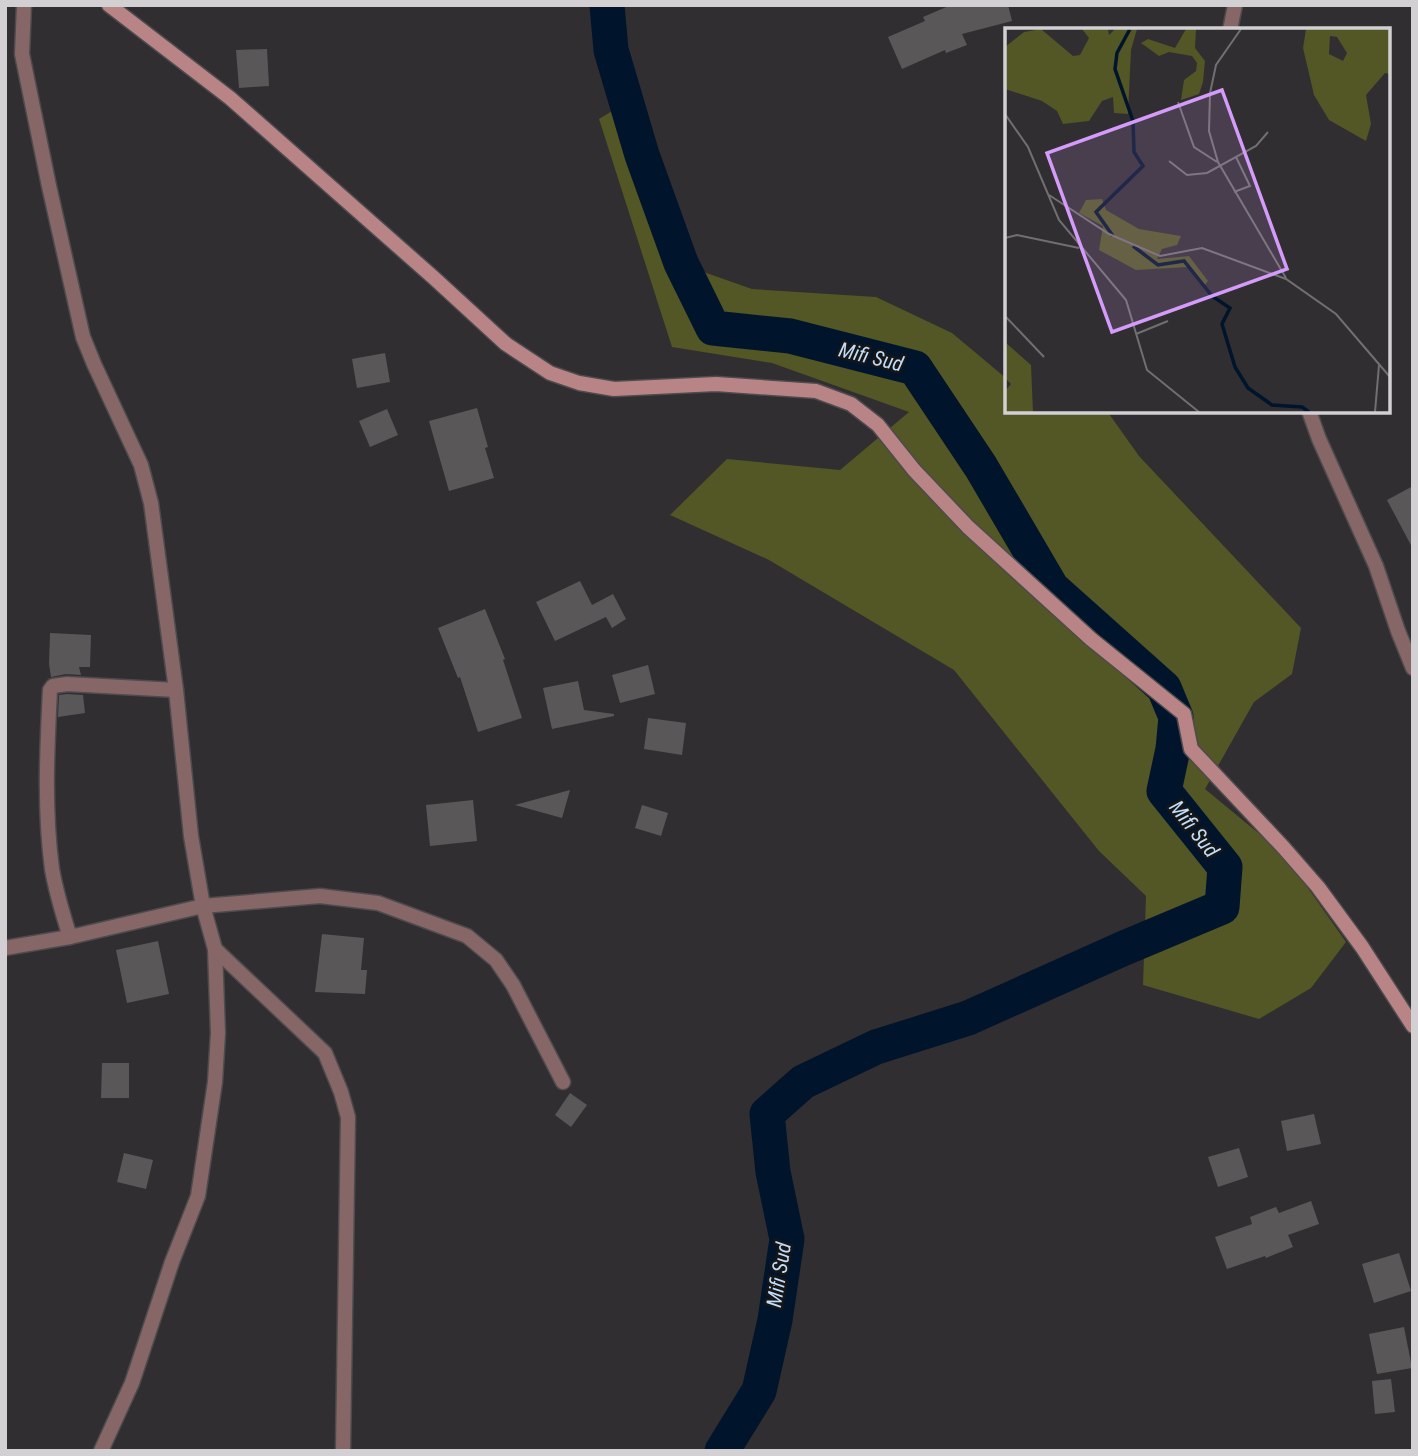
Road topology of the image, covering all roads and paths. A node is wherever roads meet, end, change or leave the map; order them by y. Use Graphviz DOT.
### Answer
graph roads {
  1 [pos="24,5"];
  2 [pos="109,5"];
  3 [pos="1235,5"];
  4 [pos="1230,28"];
  5 [pos="1310,413"];
  6 [pos="1413,668"];
  7 [pos="176,690"];
  8 [pos="204,906"];
  9 [pos="70,937"];
  10 [pos="5,948"];
  11 [pos="215,949"];
  12 [pos="1413,1026"];
  13 [pos="564,1082"];
  14 [pos="101,1451"];
  15 [pos="342,1451"];
  1 -- 7 [label="street"];
  2 -- 12 [label="street"];
  3 -- 4 [label="street"];
  5 -- 6 [label="street"];
  7 -- 8 [label="street"];
  7 -- 9 [label="street"];
  8 -- 9 [label="street"];
  8 -- 11 [label="street"];
  8 -- 13 [label="street"];
  9 -- 10 [label="street"];
  11 -- 14 [label="street"];
  11 -- 15 [label="street"];
}
